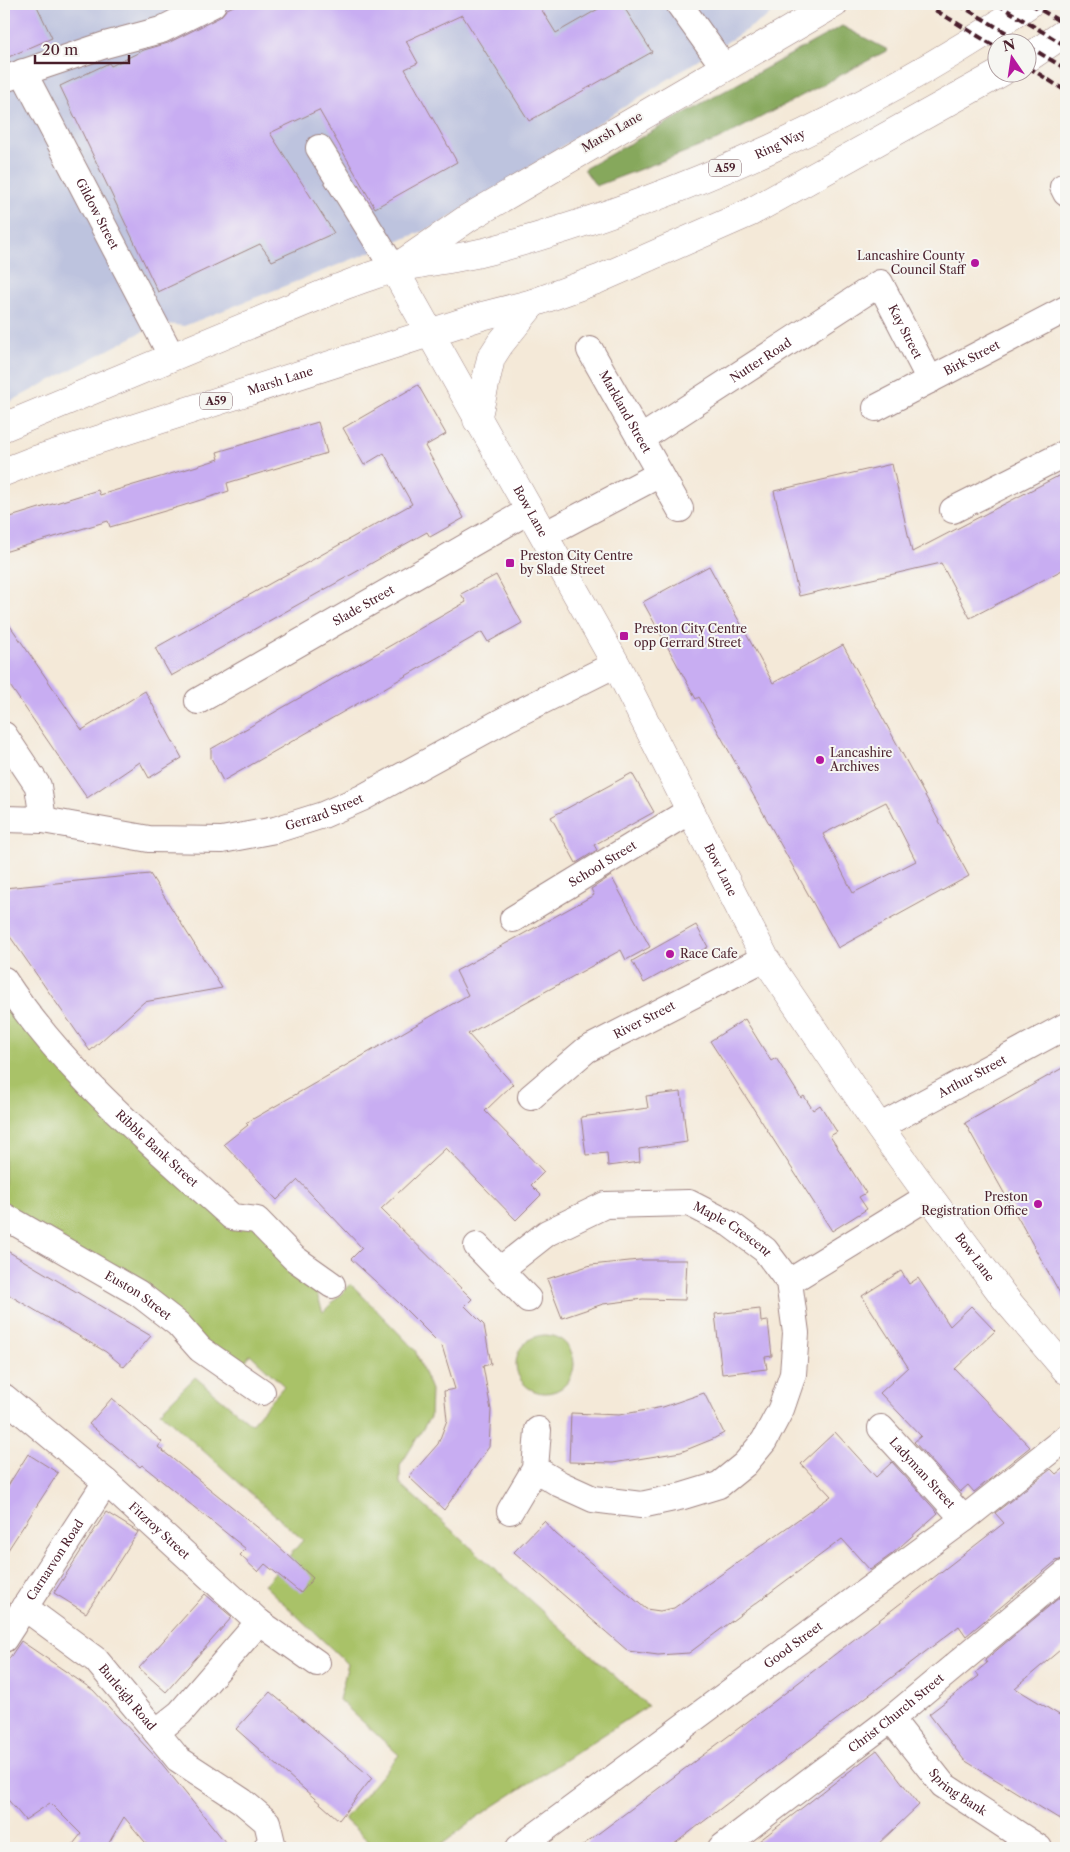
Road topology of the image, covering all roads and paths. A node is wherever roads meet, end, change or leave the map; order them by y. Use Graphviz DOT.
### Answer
graph roads {
  1 [pos="213,4"];
  2 [pos="679,4"];
  3 [pos="834,4"];
  4 [pos="1029,4"];
  5 [pos="1066,32"];
  6 [pos="1038,51"];
  7 [pos="724,67"];
  8 [pos="14,75"];
  9 [pos="988,80"];
  10 [pos="318,148"];
  11 [pos="394,269"];
  12 [pos="880,284"];
  13 [pos="533,303"];
  14 [pos="1066,310"];
  15 [pos="431,334"];
  16 [pos="590,350"];
  17 [pos="172,357"];
  18 [pos="930,380"];
  19 [pos="876,408"];
  20 [pos="477,420"];
  21 [pos="4,427"];
  22 [pos="640,439"];
  23 [pos="1066,453"];
  24 [pos="4,472"];
  25 [pos="660,474"];
  26 [pos="680,509"];
  27 [pos="530,510"];
  28 [pos="953,510"];
  29 [pos="544,535"];
  30 [pos="616,664"];
  31 [pos="198,701"];
  32 [pos="4,735"];
  33 [pos="691,810"];
  34 [pos="4,819"];
  35 [pos="43,820"];
  36 [pos="513,919"];
  37 [pos="765,958"];
  38 [pos="4,980"];
  39 [pos="1066,1026"];
  40 [pos="531,1097"];
  41 [pos="879,1127"];
  42 [pos="929,1196"];
  43 [pos="4,1216"];
  44 [pos="477,1246"];
  45 [pos="500,1270"];
  46 [pos="789,1282"];
  47 [pos="332,1285"];
  48 [pos="528,1298"];
  49 [pos="1066,1370"];
  50 [pos="262,1392"];
  51 [pos="4,1397"];
  52 [pos="881,1428"];
  53 [pos="538,1430"];
  54 [pos="1066,1438"];
  55 [pos="535,1469"];
  56 [pos="106,1482"];
  57 [pos="510,1511"];
  58 [pos="964,1519"];
  59 [pos="1066,1573"];
  60 [pos="24,1607"];
  61 [pos="259,1622"];
  62 [pos="4,1639"];
  63 [pos="318,1663"];
  64 [pos="891,1719"];
  65 [pos="156,1732"];
  66 [pos="266,1848"];
  67 [pos="519,1848"];
  68 [pos="721,1848"];
  69 [pos="1038,1848"];
  1 -- 8 [label="street"];
  2 -- 7 [label="street"];
  3 -- 7 [label="main road, Marsh Lane"];
  4 -- 11 [label="main road, Ring Way / A59"];
  5 -- 6 [label="main road"];
  7 -- 11 [label="main road, Marsh Lane"];
  8 -- 17 [label="street, Gildow Street"];
  9 -- 13 [label="main road, A59"];
  10 -- 11 [label="street"];
  11 -- 15 [label="main road"];
  11 -- 17 [label="main road, Marsh Lane / A59"];
  12 -- 18 [label="street, Kay Street"];
  12 -- 22 [label="street, Nutter Road"];
  13 -- 15 [label="main road, A59"];
  13 -- 20 [label="main road"];
  14 -- 18 [label="street, Birk Street"];
  15 -- 20 [label="main road, Bow Lane"];
  15 -- 24 [label="main road, Marsh Lane / A59"];
  16 -- 22 [label="street, Markland Street"];
  17 -- 21 [label="main road, Marsh Lane / A59"];
  18 -- 19 [label="street, Birk Street"];
  20 -- 27 [label="main road, Bow Lane"];
  22 -- 25 [label="street, Markland Street"];
  23 -- 28 [label="street"];
  25 -- 26 [label="street, Markland Street"];
  25 -- 29 [label="street"];
  27 -- 29 [label="main road, Bow Lane"];
  27 -- 31 [label="street, Slade Street"];
  29 -- 30 [label="main road, Bow Lane"];
  30 -- 33 [label="main road, Bow Lane"];
  30 -- 35 [label="street, Gerrard Street"];
  32 -- 35 [label="street"];
  33 -- 36 [label="street, School Street"];
  33 -- 37 [label="main road, Bow Lane"];
  34 -- 35 [label="street, Gerrard Street"];
  37 -- 40 [label="street, River Street"];
  37 -- 41 [label="main road, Bow Lane"];
  38 -- 47 [label="street, Ribble Bank Street"];
  39 -- 41 [label="street, Arthur Street"];
  41 -- 42 [label="main road, Bow Lane"];
  42 -- 46 [label="street"];
  42 -- 49 [label="main road, Bow Lane"];
  43 -- 50 [label="street, Euston Street"];
  44 -- 45 [label="street"];
  45 -- 46 [label="street, Maple Crescent"];
  45 -- 48 [label="street"];
  46 -- 55 [label="street, Maple Crescent"];
  51 -- 56 [label="street, Fitzroy Street"];
  52 -- 58 [label="street, Ladyman Street"];
  53 -- 55 [label="street"];
  54 -- 58 [label="street, Good Street"];
  55 -- 57 [label="street"];
  56 -- 60 [label="street, Carnarvon Road"];
  56 -- 61 [label="street, Fitzroy Street"];
  58 -- 67 [label="street, Good Street"];
  59 -- 64 [label="street, Christ Church Street"];
  60 -- 62 [label="street, Carnarvon Road"];
  60 -- 65 [label="street, Burleigh Road"];
  61 -- 63 [label="street, Fitzroy Street"];
  61 -- 65 [label="street, Burleigh Road"];
  64 -- 68 [label="street, Christ Church Street"];
  64 -- 69 [label="street, Spring Bank"];
  65 -- 66 [label="street"];
}
